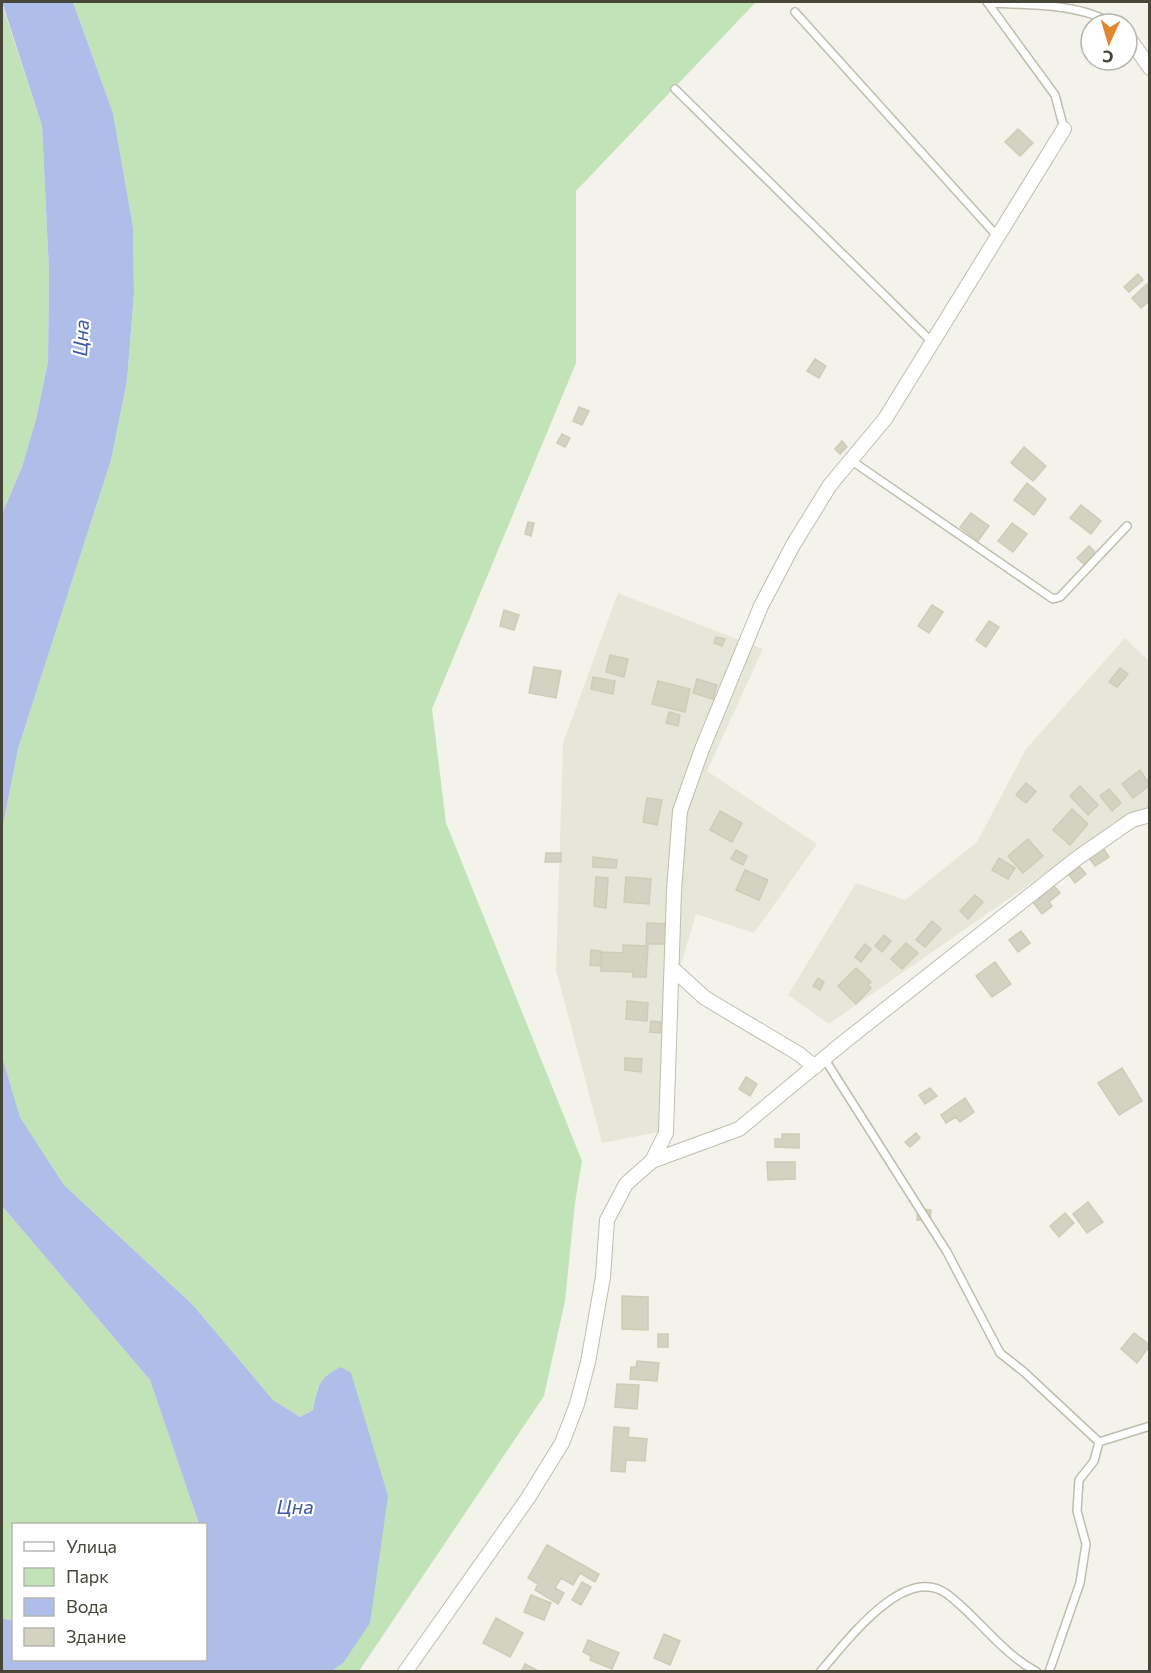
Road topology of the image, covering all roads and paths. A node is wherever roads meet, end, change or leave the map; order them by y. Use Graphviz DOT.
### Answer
graph roads {
  1 [pos="988,2"];
  2 [pos="795,12"];
  3 [pos="1081,12"];
  4 [pos="1139,54"];
  5 [pos="1149,68"];
  6 [pos="675,89"];
  7 [pos="1064,129"];
  8 [pos="998,237"];
  9 [pos="934,343"];
  10 [pos="852,461"];
  11 [pos="1127,526"];
  12 [pos="1149,815"];
  13 [pos="673,969"];
  14 [pos="820,1063"];
  15 [pos="652,1161"];
  16 [pos="1149,1426"];
  17 [pos="1099,1442"];
  18 [pos="405,1671"];
  19 [pos="820,1671"];
  20 [pos="1037,1671"];
  21 [pos="1049,1671"];
  1 -- 3 [label="lane"];
  1 -- 7 [label="lane"];
  2 -- 8 [label="lane"];
  4 -- 5 [label="street"];
  6 -- 9 [label="lane"];
  7 -- 8 [label="street"];
  8 -- 9 [label="street"];
  9 -- 10 [label="street"];
  10 -- 11 [label="lane"];
  10 -- 13 [label="street"];
  12 -- 14 [label="street"];
  13 -- 14 [label="street"];
  13 -- 15 [label="street"];
  14 -- 15 [label="street"];
  14 -- 17 [label="lane"];
  15 -- 18 [label="street"];
  16 -- 17 [label="lane"];
  17 -- 21 [label="lane"];
  19 -- 20 [label="lane"];
}
